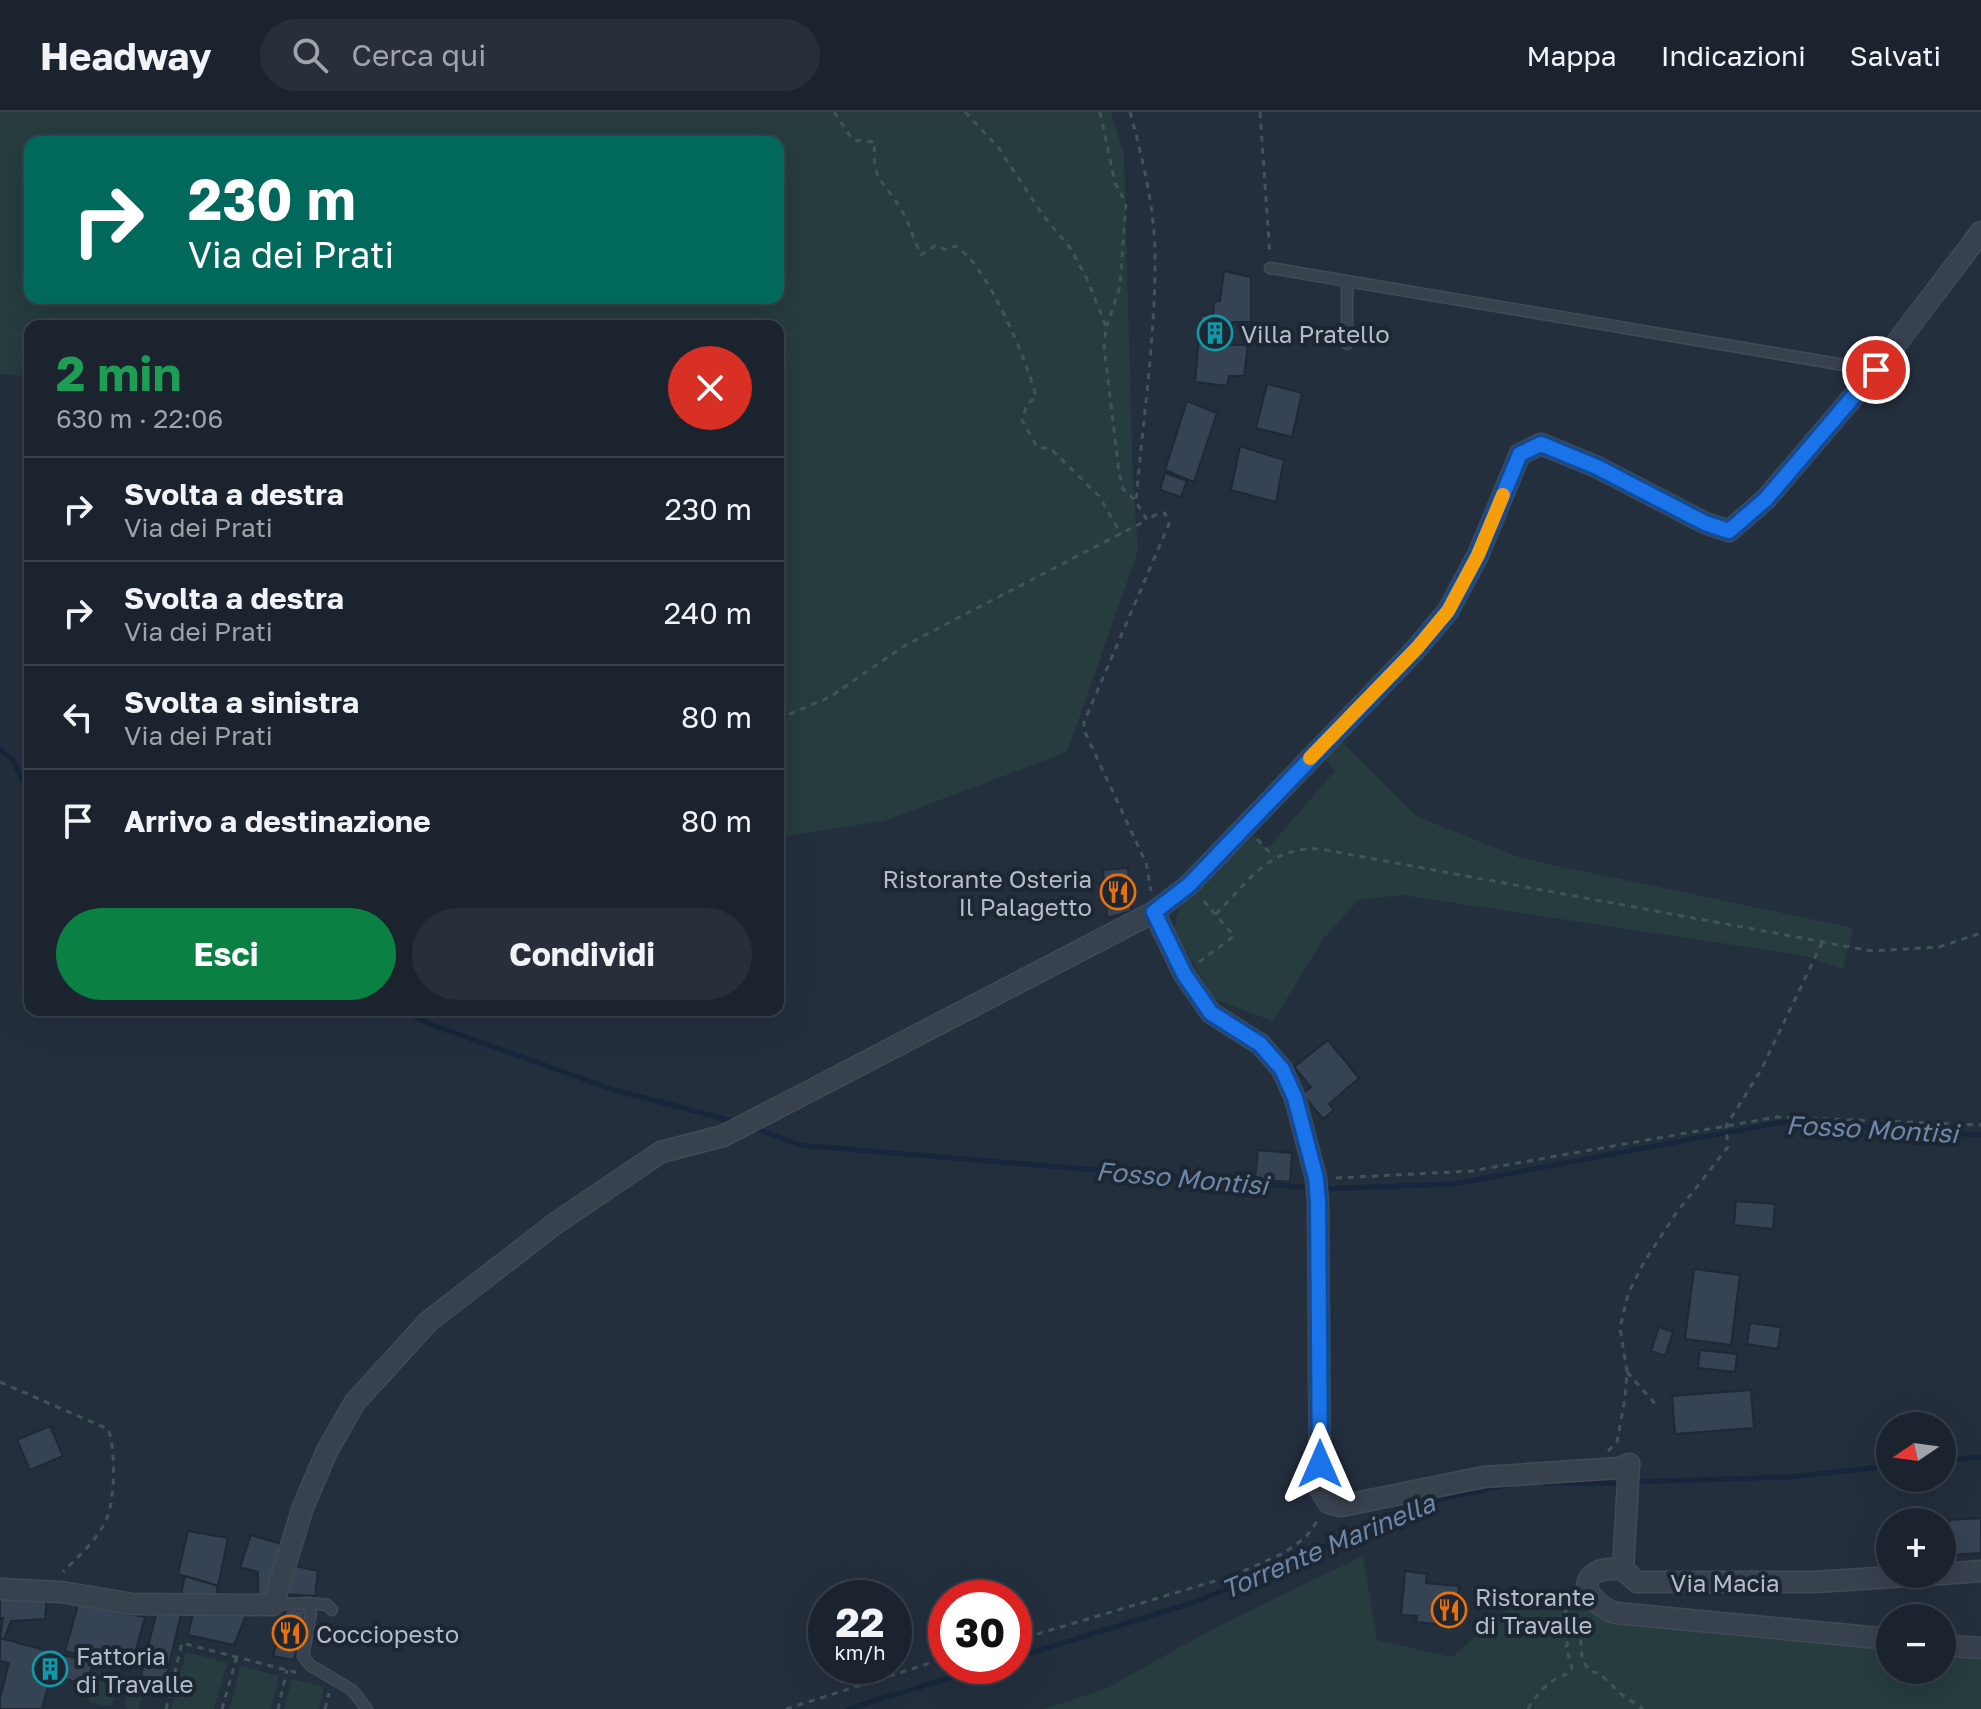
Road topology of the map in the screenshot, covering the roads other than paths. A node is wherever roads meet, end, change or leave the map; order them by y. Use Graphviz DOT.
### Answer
graph roads {
  1 [pos="1981,232"];
  2 [pos="1270,268"];
  3 [pos="1347,281"];
  4 [pos="1347,344"];
  5 [pos="1876,370"];
  6 [pos="1154,912"];
  7 [pos="1623,1569"];
  8 [pos="1981,1571"];
  9 [pos="1956,1573"];
  10 [pos="1876,1578"];
  11 [pos="0,1589"];
  12 [pos="308,1603"];
  13 [pos="273,1605"];
  14 [pos="332,1610"];
  15 [pos="1876,1638"];
  16 [pos="1956,1646"];
  17 [pos="1981,1648"];
  18 [pos="367,1709"];
  1 -- 5 [label="street"];
  2 -- 3 [label="lane"];
  3 -- 4 [label="lane"];
  3 -- 5 [label="lane"];
  5 -- 6 [label="street"];
  6 -- 7 [label="street"];
  6 -- 13 [label="street"];
  7 -- 10 [label="street, Via Macia"];
  7 -- 15 [label="street"];
  8 -- 9 [label="street, Via Macia"];
  11 -- 13 [label="street"];
  12 -- 13 [label="lane"];
  12 -- 14 [label="lane"];
  12 -- 18 [label="lane"];
  16 -- 17 [label="street"];
}
